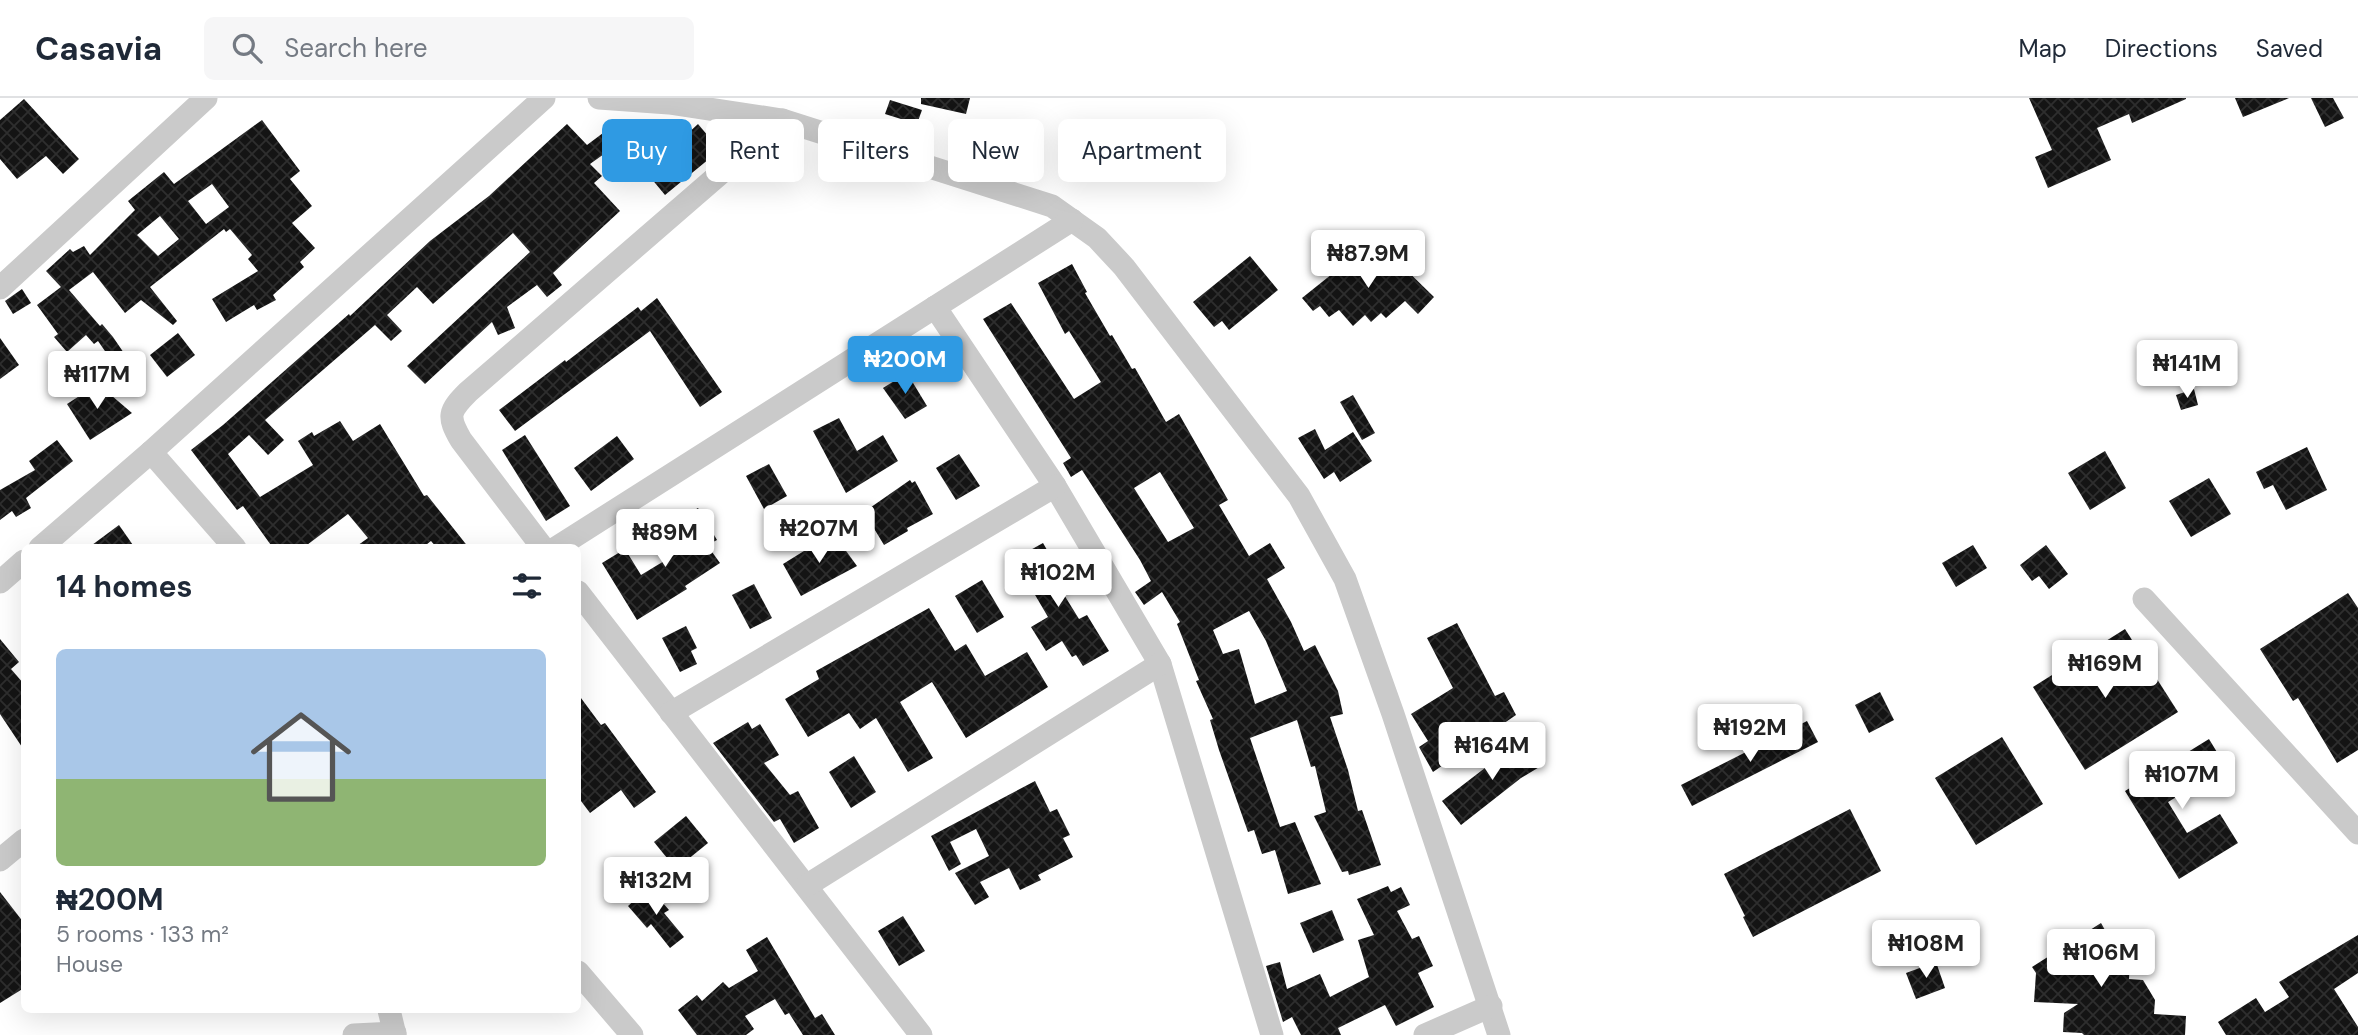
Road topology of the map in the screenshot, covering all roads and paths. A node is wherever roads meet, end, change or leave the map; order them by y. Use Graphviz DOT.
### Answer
graph roads {
  1 [pos="205,98"];
  2 [pos="544,98"];
  3 [pos="599,98"];
  4 [pos="775,119"];
  5 [pos="804,127"];
  6 [pos="710,182"];
  7 [pos="1072,220"];
  8 [pos="0,288"];
  9 [pos="935,307"];
  10 [pos="152,452"];
  11 [pos="1055,486"];
  12 [pos="45,544"];
  13 [pos="232,544"];
  14 [pos="540,544"];
  15 [pos="562,544"];
  16 [pos="21,564"];
  17 [pos="0,582"];
  18 [pos="581,596"];
  19 [pos="2144,599"];
  20 [pos="1160,664"];
  21 [pos="671,713"];
  22 [pos="2358,833"];
  23 [pos="21,842"];
  24 [pos="0,860"];
  25 [pos="806,886"];
  26 [pos="581,976"];
  27 [pos="1491,1006"];
  28 [pos="390,1013"];
  29 [pos="395,1034"];
  30 [pos="354,1035"];
  31 [pos="632,1035"];
  32 [pos="921,1035"];
  33 [pos="1272,1035"];
  34 [pos="1425,1035"];
  35 [pos="1499,1035"];
  1 -- 8 [label="street"];
  2 -- 10 [label="street"];
  3 -- 4 [label="street"];
  5 -- 7 [label="street"];
  6 -- 14 [label="street"];
  7 -- 9 [label="street"];
  7 -- 27 [label="street"];
  9 -- 11 [label="street"];
  9 -- 15 [label="street"];
  10 -- 12 [label="street"];
  10 -- 13 [label="street"];
  11 -- 20 [label="street"];
  11 -- 21 [label="street"];
  16 -- 17 [label="street"];
  18 -- 21 [label="street"];
  19 -- 22 [label="street"];
  20 -- 25 [label="street"];
  20 -- 33 [label="street"];
  21 -- 25 [label="street"];
  23 -- 24 [label="street"];
  25 -- 32 [label="street"];
  26 -- 31 [label="street"];
  27 -- 34 [label="street"];
  27 -- 35 [label="street"];
  28 -- 29 [label="street"];
  29 -- 30 [label="street"];
}
